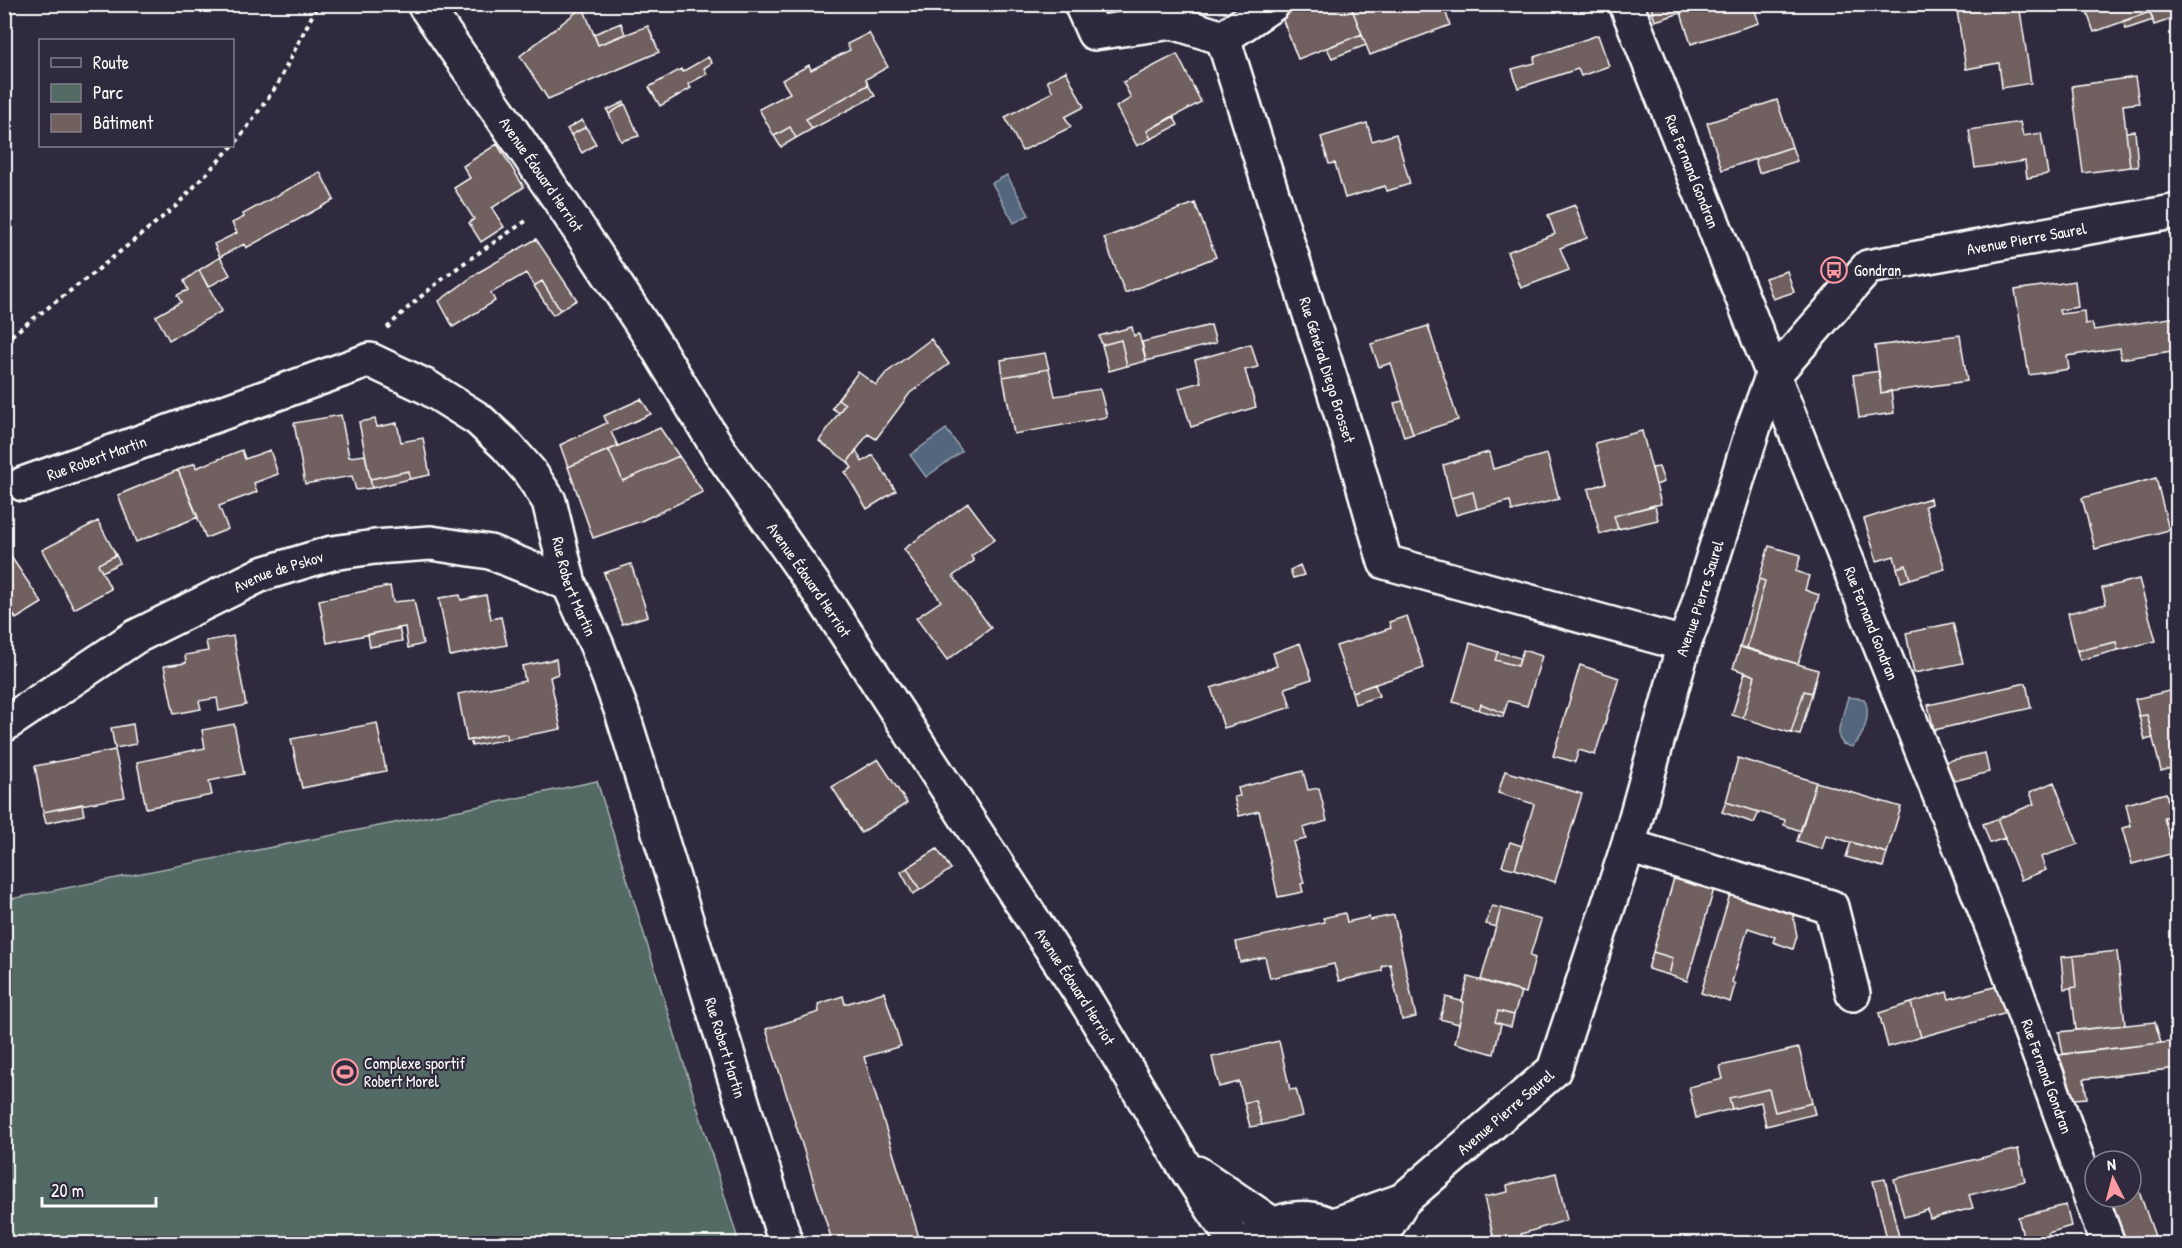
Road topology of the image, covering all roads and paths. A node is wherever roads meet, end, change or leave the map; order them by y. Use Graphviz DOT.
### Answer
graph roads {
  1 [pos="318,4"];
  2 [pos="424,4"];
  3 [pos="1081,4"];
  4 [pos="1273,4"];
  5 [pos="1626,4"];
  6 [pos="1223,38"];
  7 [pos="234,144"];
  8 [pos="232,147"];
  9 [pos="2178,211"];
  10 [pos="537,214"];
  11 [pos="4,341"];
  12 [pos="370,360"];
  13 [pos="1772,377"];
  14 [pos="23,484"];
  15 [pos="569,584"];
  16 [pos="1684,644"];
  17 [pos="8,727"];
  18 [pos="1628,846"];
  19 [pos="1853,994"];
  20 [pos="1183,1164"];
  21 [pos="1403,1200"];
  22 [pos="1261,1234"];
  23 [pos="1340,1235"];
  24 [pos="786,1244"];
  25 [pos="1236,1244"];
  26 [pos="1376,1244"];
  27 [pos="2108,1244"];
  1 -- 7 [label="path"];
  2 -- 20 [label="street, Avenue Édouard Herriot"];
  3 -- 6 [label="street"];
  4 -- 6 [label="street"];
  5 -- 13 [label="street, Rue Fernand Gondran"];
  6 -- 16 [label="street, Rue Général Diego Brosset"];
  8 -- 11 [label="path"];
  9 -- 13 [label="street, Avenue Pierre Saurel"];
  10 -- 12 [label="path"];
  12 -- 14 [label="street, Rue Robert Martin"];
  12 -- 15 [label="street, Rue Robert Martin"];
  13 -- 16 [label="street, Avenue Pierre Saurel"];
  13 -- 27 [label="street, Rue Fernand Gondran"];
  15 -- 17 [label="street, Avenue de Pskov"];
  15 -- 24 [label="street, Rue Robert Martin"];
  16 -- 18 [label="street, Avenue Pierre Saurel"];
  18 -- 19 [label="street"];
  18 -- 21 [label="street, Avenue Pierre Saurel"];
  20 -- 22 [label="street, Avenue Édouard Herriot"];
  20 -- 25 [label="street, Avenue Édouard Herriot"];
  21 -- 23 [label="street, Avenue Pierre Saurel"];
  21 -- 26 [label="street, Avenue Pierre Saurel"];
  22 -- 23 [label="street"];
}
